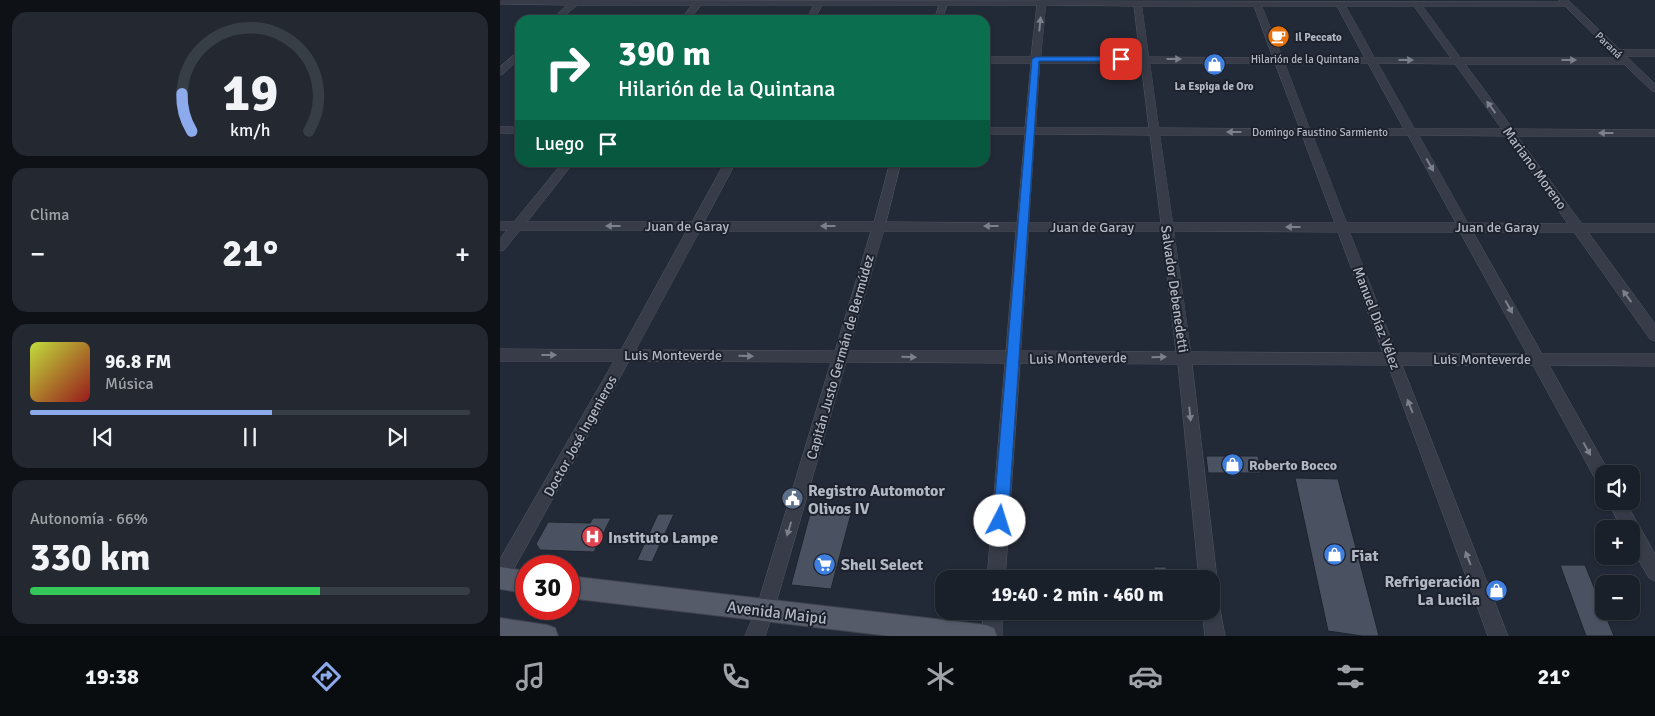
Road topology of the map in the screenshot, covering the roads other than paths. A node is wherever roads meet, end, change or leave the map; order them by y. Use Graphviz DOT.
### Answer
graph roads {
  1 [pos="575,1"];
  2 [pos="699,1"];
  3 [pos="1042,1"];
  4 [pos="500,2"];
  5 [pos="820,2"];
  6 [pos="944,2"];
  7 [pos="1138,2"];
  8 [pos="1257,2"];
  9 [pos="1339,2"];
  10 [pos="1416,2"];
  11 [pos="1565,2"];
  12 [pos="561,15"];
  13 [pos="688,15"];
  14 [pos="813,15"];
  15 [pos="940,15"];
  16 [pos="1618,53"];
  17 [pos="1655,53"];
  18 [pos="515,57"];
  19 [pos="500,59"];
  20 [pos="1036,59"];
  21 [pos="1145,59"];
  22 [pos="1279,59"];
  23 [pos="515,60"];
  24 [pos="990,60"];
  25 [pos="1372,60"];
  26 [pos="1457,60"];
  27 [pos="1625,60"];
  28 [pos="500,72"];
  29 [pos="1655,89"];
  30 [pos="500,130"];
  31 [pos="515,130"];
  32 [pos="990,131"];
  33 [pos="1031,131"];
  34 [pos="1154,131"];
  35 [pos="1306,132"];
  36 [pos="1412,132"];
  37 [pos="1510,133"];
  38 [pos="1655,133"];
  39 [pos="565,167"];
  40 [pos="728,167"];
  41 [pos="895,167"];
  42 [pos="518,225"];
  43 [pos="500,226"];
  44 [pos="697,226"];
  45 [pos="879,226"];
  46 [pos="1024,226"];
  47 [pos="1167,227"];
  48 [pos="1342,227"];
  49 [pos="1464,227"];
  50 [pos="1578,227"];
  51 [pos="1655,228"];
  52 [pos="500,247"];
  53 [pos="1655,335"];
  54 [pos="626,354"];
  55 [pos="500,355"];
  56 [pos="841,356"];
  57 [pos="1184,356"];
  58 [pos="1013,358"];
  59 [pos="1392,359"];
  60 [pos="1538,359"];
  61 [pos="1655,360"];
  62 [pos="1596,465"];
  63 [pos="1640,545"];
  64 [pos="997,570"];
  65 [pos="1207,570"];
  66 [pos="1655,572"];
  67 [pos="500,578"];
  68 [pos="515,580"];
  69 [pos="580,589"];
  70 [pos="765,610"];
  71 [pos="993,620"];
  72 [pos="1212,620"];
  73 [pos="500,629"];
  74 [pos="547,636"];
  75 [pos="755,636"];
  76 [pos="986,636"];
  77 [pos="992,636"];
  78 [pos="1214,636"];
  79 [pos="1498,636"];
  1 -- 2 [label="street"];
  1 -- 4 [label="street"];
  1 -- 12 [label="street"];
  2 -- 5 [label="street"];
  2 -- 13 [label="street"];
  3 -- 6 [label="street"];
  3 -- 7 [label="street"];
  20 -- 3 [label="street, one-way"];
  5 -- 6 [label="street"];
  5 -- 14 [label="street"];
  6 -- 15 [label="street"];
  7 -- 8 [label="street"];
  7 -- 21 [label="street, Salvador Debenedetti"];
  8 -- 9 [label="street"];
  8 -- 22 [label="street, Manuel Díaz Vélez"];
  9 -- 10 [label="street"];
  9 -- 25 [label="street"];
  10 -- 11 [label="street"];
  10 -- 26 [label="street, Mariano Moreno"];
  11 -- 16 [label="street, Paraná"];
  16 -- 17 [label="street"];
  16 -- 27 [label="street, Paraná"];
  18 -- 19 [label="street"];
  20 -- 21 [label="street, Hilarión de la Quintana"];
  20 -- 24 [label="street, Hilarión de la Quintana"];
  20 -- 33 [label="street"];
  21 -- 22 [label="street, Hilarión de la Quintana, one-way"];
  21 -- 34 [label="street, Salvador Debenedetti"];
  22 -- 25 [label="street, Hilarión de la Quintana"];
  22 -- 35 [label="street, Manuel Díaz Vélez"];
  23 -- 28 [label="street"];
  25 -- 26 [label="street, Hilarión de la Quintana, one-way"];
  25 -- 36 [label="street"];
  26 -- 27 [label="street, Hilarión de la Quintana, one-way"];
  37 -- 26 [label="street, Mariano Moreno, one-way"];
  27 -- 29 [label="street, Paraná"];
  30 -- 31 [label="street"];
  32 -- 33 [label="street, Domingo Faustino Sarmiento"];
  33 -- 34 [label="street, Domingo Faustino Sarmiento"];
  33 -- 46 [label="street"];
  35 -- 34 [label="street, Domingo Faustino Sarmiento, one-way"];
  34 -- 47 [label="street, Salvador Debenedetti"];
  35 -- 36 [label="street, Domingo Faustino Sarmiento"];
  35 -- 48 [label="street, Manuel Díaz Vélez"];
  36 -- 37 [label="street, Domingo Faustino Sarmiento"];
  36 -- 49 [label="street, one-way"];
  38 -- 37 [label="street, Domingo Faustino Sarmiento, one-way"];
  37 -- 50 [label="street, Mariano Moreno"];
  39 -- 42 [label="street"];
  40 -- 44 [label="street, Doctor José Ingenieros"];
  41 -- 45 [label="street, Capitán Justo Germán de Bermúdez"];
  42 -- 43 [label="street, Juan de Garay"];
  44 -- 42 [label="street, Juan de Garay, one-way"];
  42 -- 52 [label="street"];
  45 -- 44 [label="street, Juan de Garay, one-way"];
  44 -- 54 [label="street, Doctor José Ingenieros"];
  46 -- 45 [label="street, Juan de Garay, one-way"];
  45 -- 56 [label="street, Capitán Justo Germán de Bermúdez"];
  46 -- 47 [label="street, Juan de Garay"];
  46 -- 58 [label="street"];
  48 -- 47 [label="street, Juan de Garay, one-way"];
  47 -- 57 [label="street, Salvador Debenedetti"];
  48 -- 49 [label="street, Juan de Garay"];
  48 -- 59 [label="street, Manuel Díaz Vélez"];
  49 -- 50 [label="street, Juan de Garay"];
  49 -- 60 [label="street, one-way"];
  50 -- 51 [label="street, Juan de Garay"];
  53 -- 50 [label="street, Mariano Moreno, one-way"];
  55 -- 54 [label="street, Luis Monteverde, one-way"];
  54 -- 56 [label="street, Luis Monteverde, one-way"];
  54 -- 67 [label="street, Doctor José Ingenieros"];
  56 -- 58 [label="street, Luis Monteverde, one-way"];
  56 -- 70 [label="street, Capitán Justo Germán de Bermúdez, one-way"];
  58 -- 57 [label="street, Luis Monteverde, one-way"];
  57 -- 59 [label="street, Luis Monteverde"];
  57 -- 65 [label="street, Salvador Debenedetti, one-way"];
  58 -- 64 [label="street"];
  59 -- 60 [label="street, Luis Monteverde"];
  79 -- 59 [label="street, Manuel Díaz Vélez, one-way"];
  60 -- 61 [label="street, Luis Monteverde"];
  60 -- 62 [label="street, one-way"];
  63 -- 66 [label="street"];
  67 -- 68 [label="main road"];
  69 -- 70 [label="main road, Avenida Maipú"];
  70 -- 75 [label="street, Capitán Justo Germán de Bermúdez"];
  70 -- 76 [label="main road, Avenida Maipú"];
  71 -- 77 [label="street"];
  72 -- 78 [label="street"];
  73 -- 74 [label="main road"];
}
